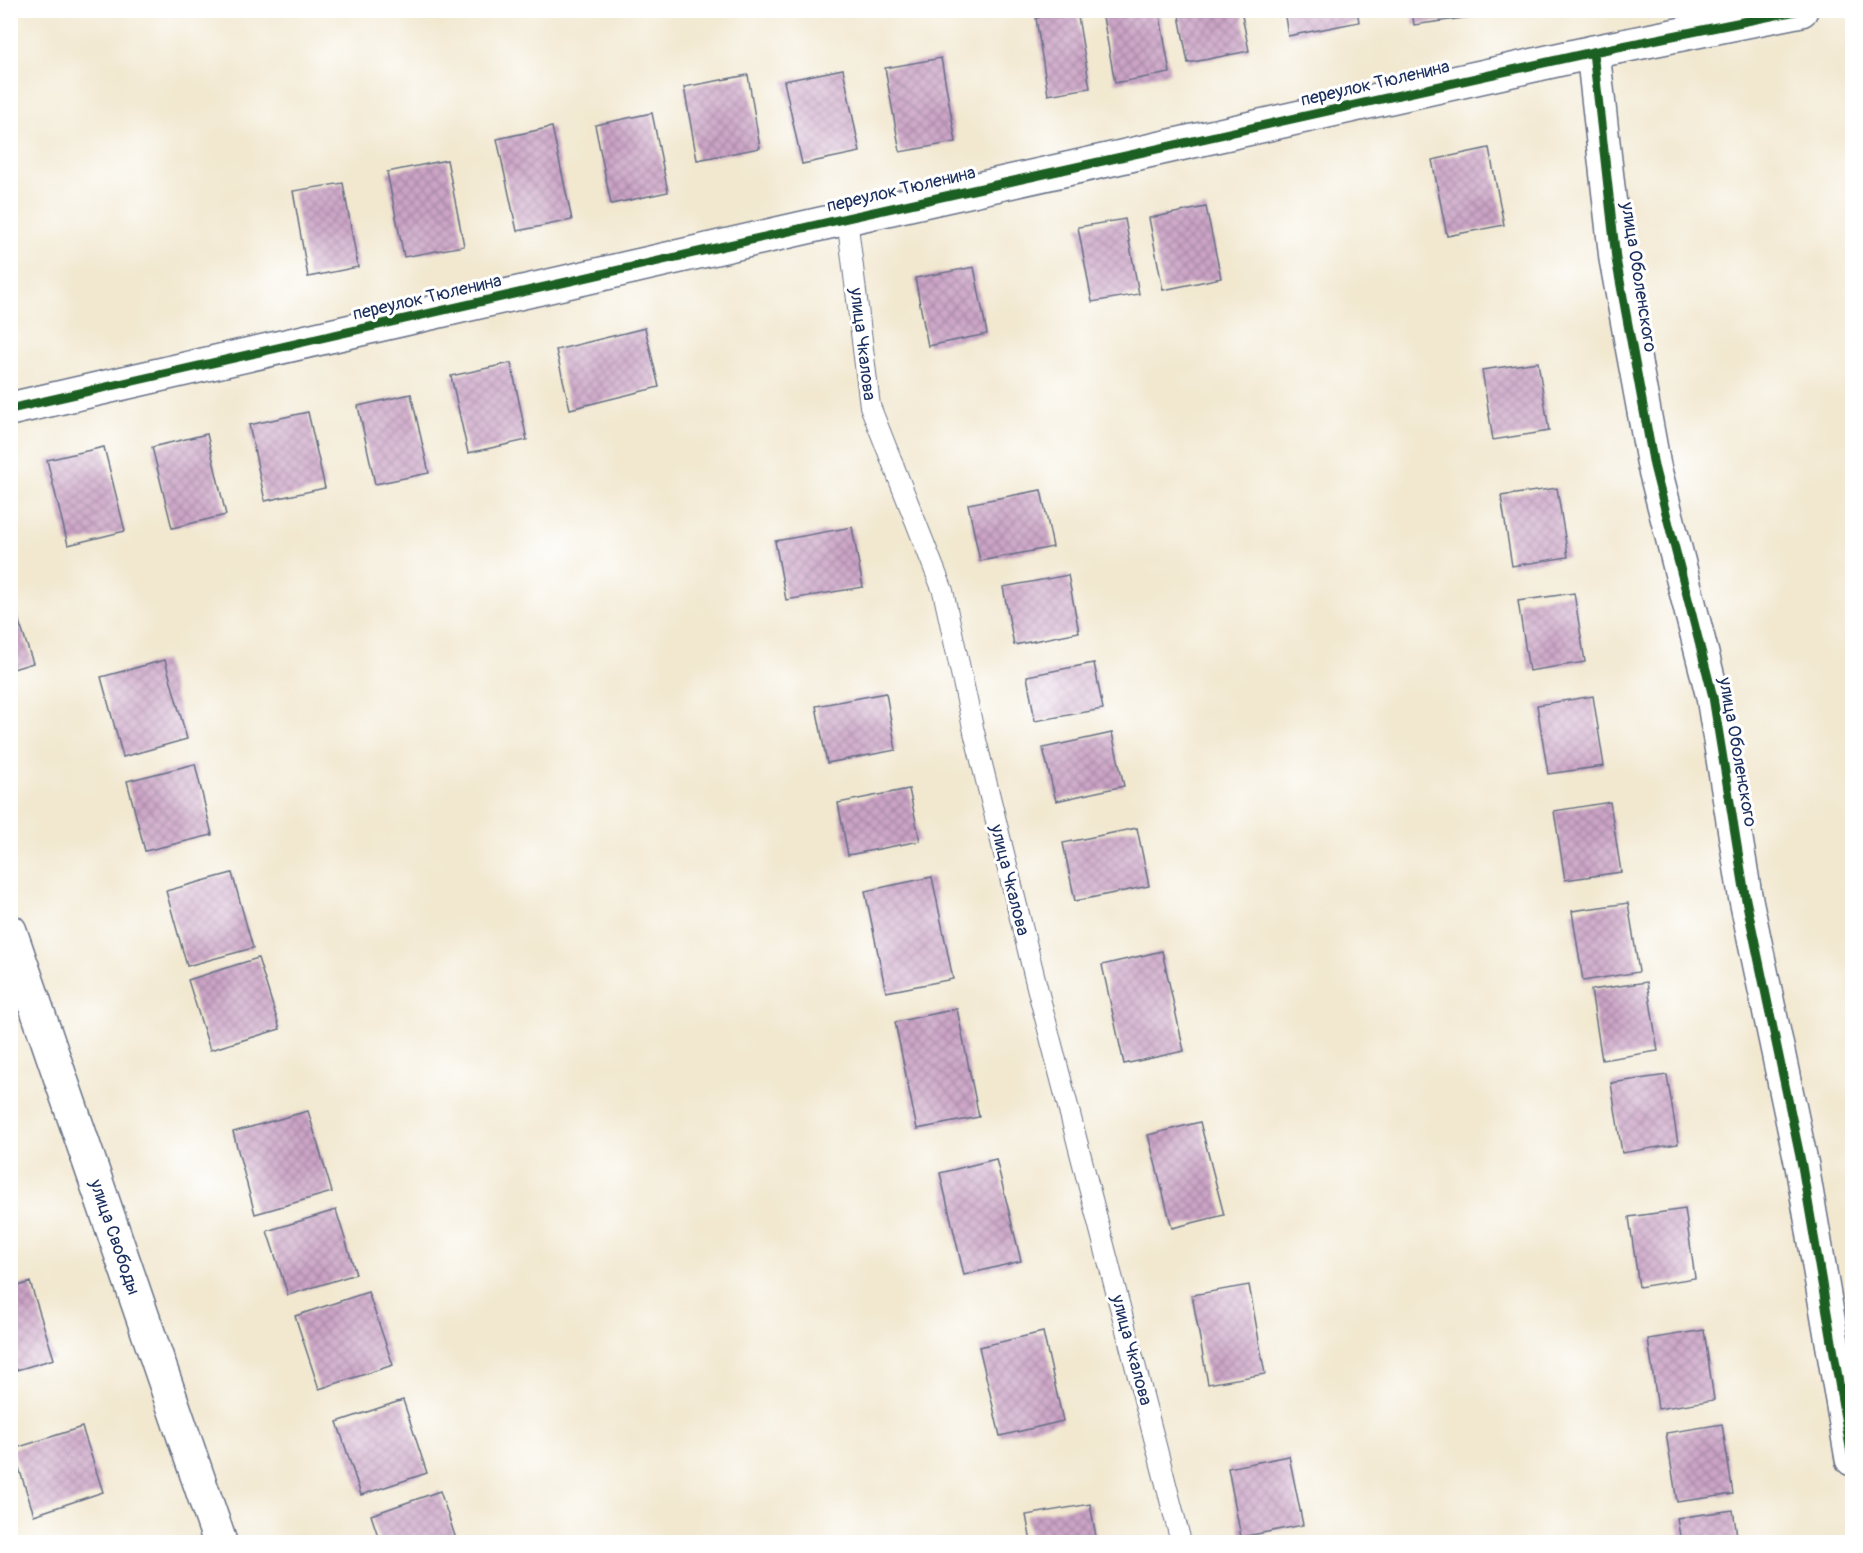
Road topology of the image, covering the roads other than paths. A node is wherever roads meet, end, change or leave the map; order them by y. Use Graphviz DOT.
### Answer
graph roads {
  1 [pos="1696,10"];
  2 [pos="1801,10"];
  3 [pos="1657,39"];
  4 [pos="1593,52"];
  5 [pos="847,218"];
  6 [pos="10,409"];
  7 [pos="10,931"];
  8 [pos="1843,1343"];
  9 [pos="1852,1459"];
  10 [pos="220,1542"];
  11 [pos="1181,1542"];
  1 -- 3 [label="street"];
  2 -- 3 [label="street, переулок Тюленина"];
  3 -- 4 [label="street, переулок Тюленина"];
  4 -- 5 [label="street, переулок Тюленина"];
  4 -- 8 [label="street, улица Оболенского"];
  5 -- 6 [label="street, переулок Тюленина"];
  5 -- 11 [label="lane, улица Чкалова"];
  7 -- 10 [label="street, улица Свободы"];
  8 -- 9 [label="street, улица Оболенского"];
}
